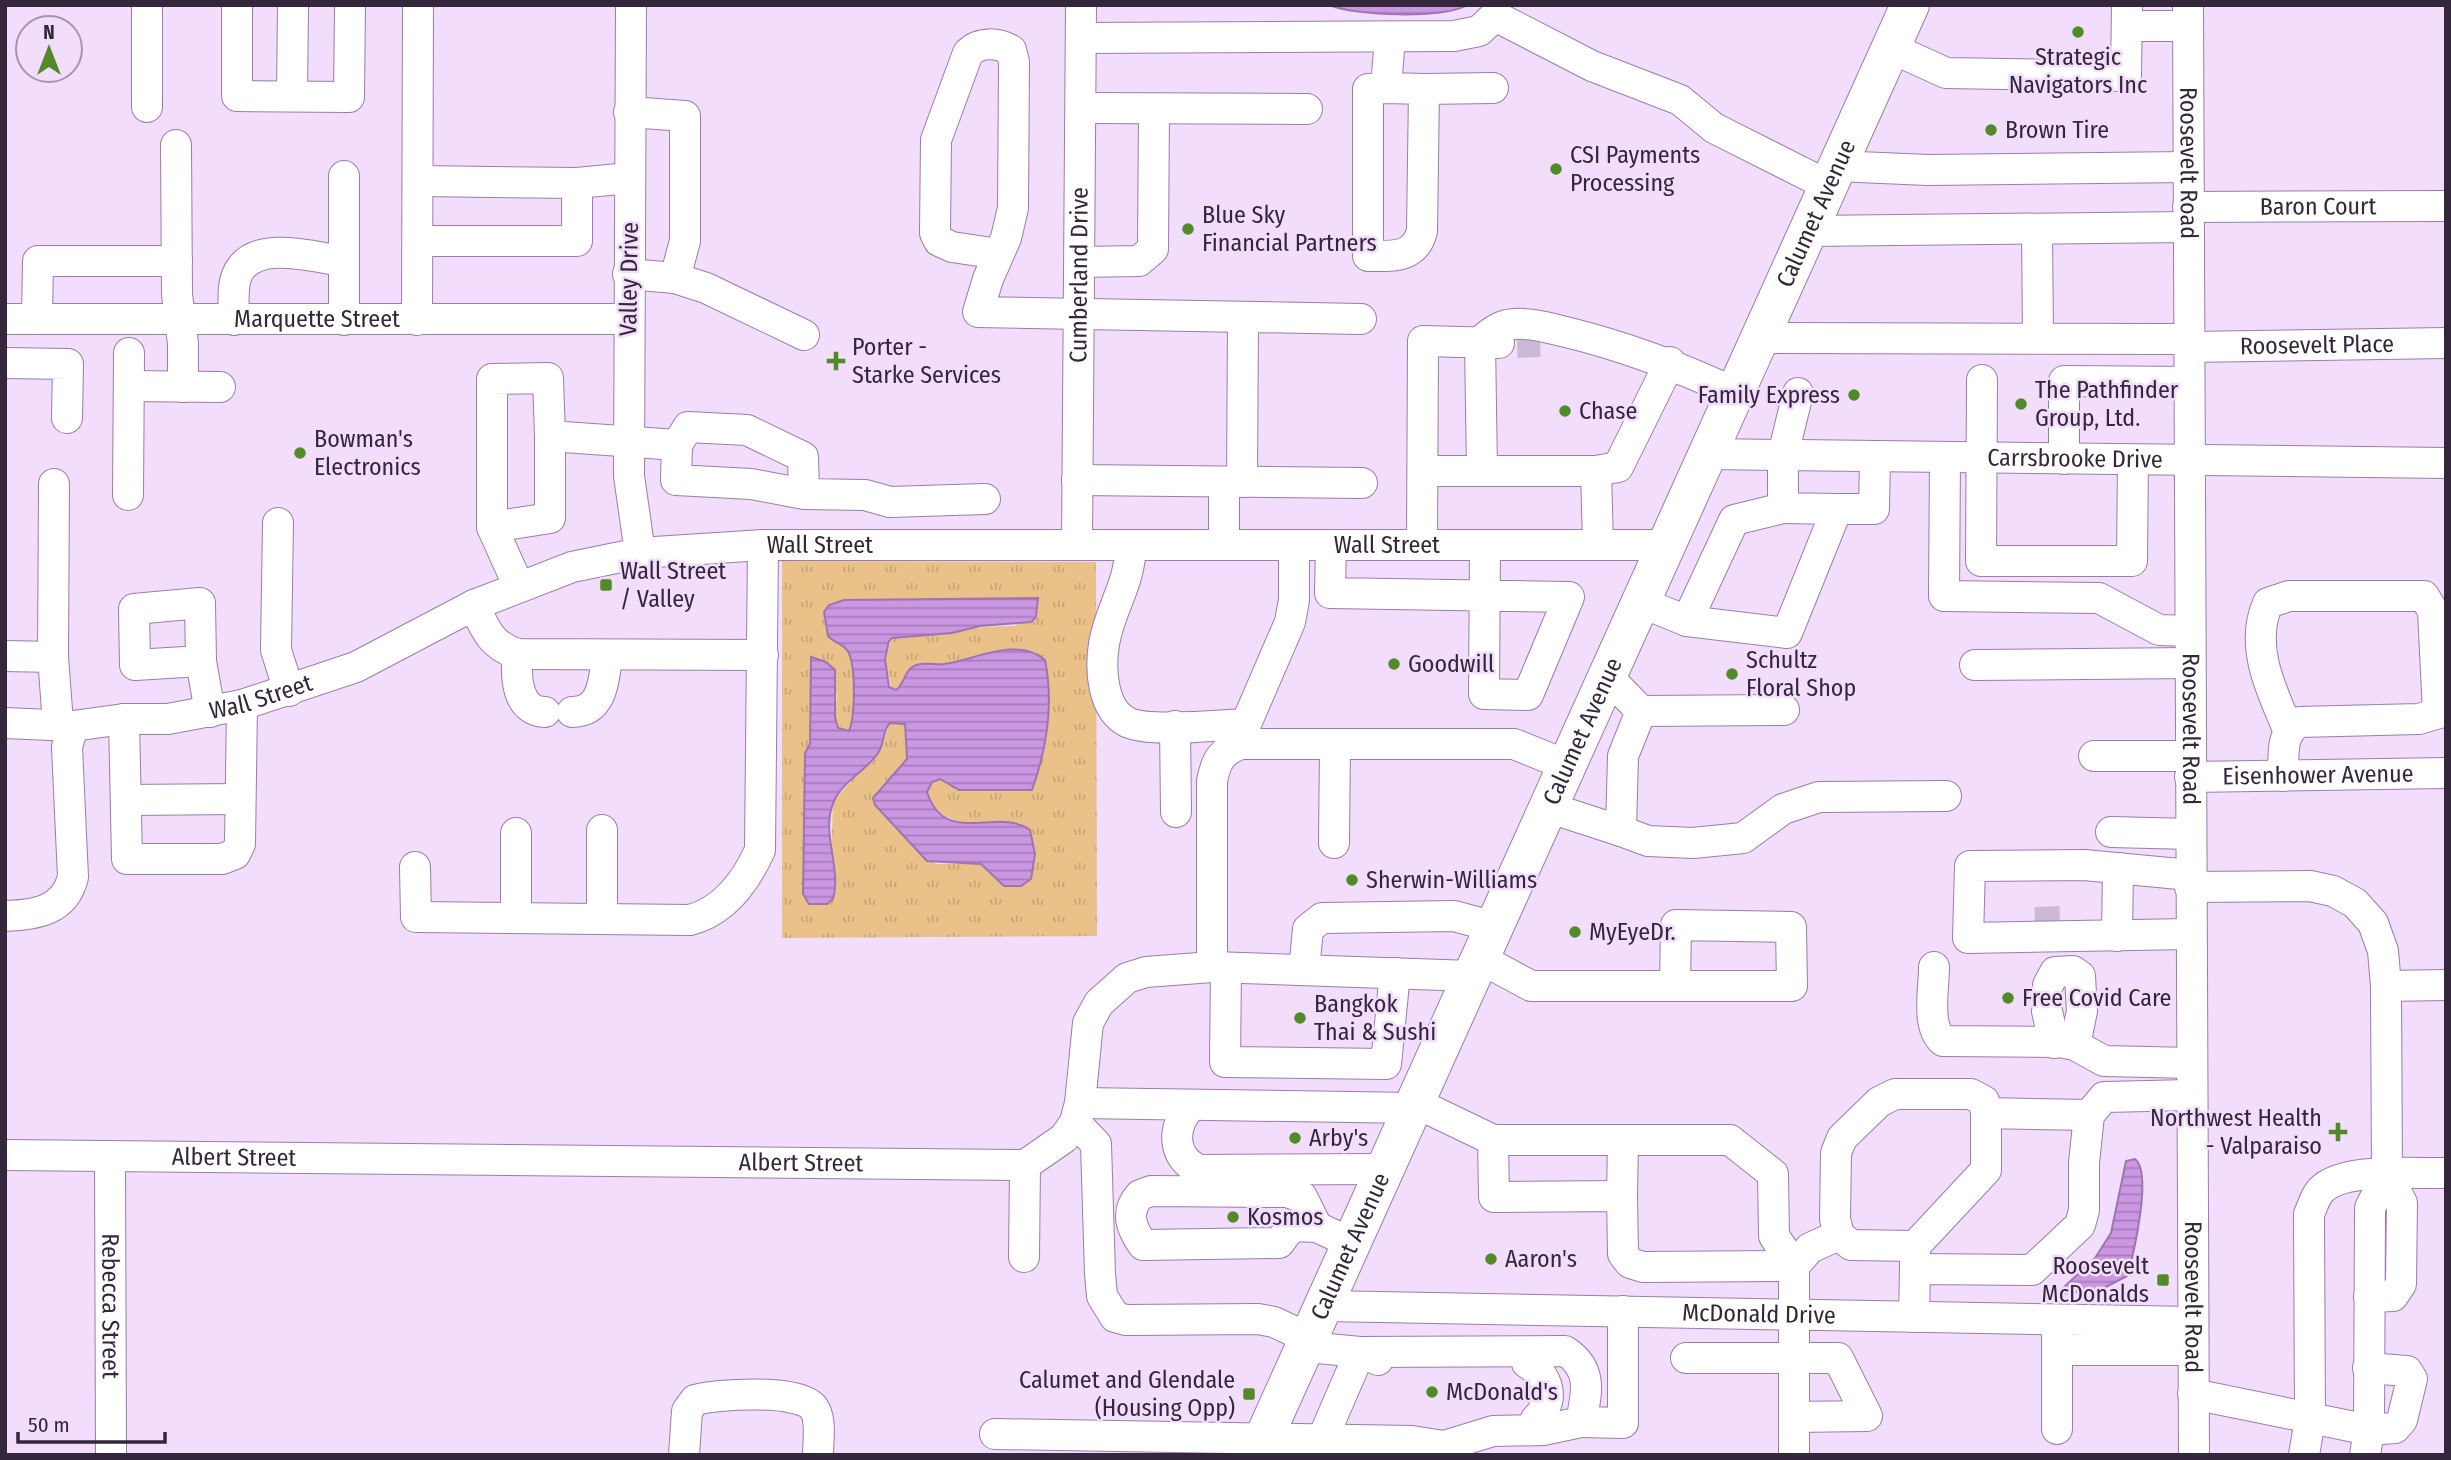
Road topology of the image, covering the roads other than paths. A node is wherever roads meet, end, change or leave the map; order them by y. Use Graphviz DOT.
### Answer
graph roads {
  1 [pos="147,5"];
  2 [pos="237,5"];
  3 [pos="293,5"];
  4 [pos="350,5"];
  5 [pos="418,5"];
  6 [pos="631,5"];
  7 [pos="1081,5"];
  8 [pos="1910,5"];
  9 [pos="1499,11"];
  10 [pos="2127,16"];
  11 [pos="2188,16"];
  12 [pos="1390,37"];
  13 [pos="1082,38"];
  14 [pos="1891,48"];
  15 [pos="1386,88"];
  16 [pos="1424,89"];
  17 [pos="1493,89"];
  18 [pos="292,96"];
  19 [pos="147,107"];
  20 [pos="1082,107"];
  21 [pos="1154,109"];
  22 [pos="1307,109"];
  23 [pos="629,113"];
  24 [pos="176,145"];
  25 [pos="2188,167"];
  26 [pos="344,176"];
  27 [pos="1831,176"];
  28 [pos="630,178"];
  29 [pos="419,181"];
  30 [pos="577,183"];
  31 [pos="2446,206"];
  32 [pos="2188,217"];
  33 [pos="2038,229"];
  34 [pos="1808,231"];
  35 [pos="418,241"];
  36 [pos="999,254"];
  37 [pos="177,261"];
  38 [pos="344,261"];
  39 [pos="1080,262"];
  40 [pos="628,274"];
  41 [pos="675,278"];
  42 [pos="1080,316"];
  43 [pos="1243,318"];
  44 [pos="5,319"];
  45 [pos="37,319"];
  46 [pos="628,319"];
  47 [pos="1361,319"];
  48 [pos="181,320"];
  49 [pos="234,320"];
  50 [pos="344,320"];
  51 [pos="417,320"];
  52 [pos="804,335"];
  53 [pos="1760,338"];
  54 [pos="2038,338"];
  55 [pos="1480,342"];
  56 [pos="1610,343"];
  57 [pos="2189,343"];
  58 [pos="2446,344"];
  59 [pos="129,353"];
  60 [pos="1670,362"];
  61 [pos="5,363"];
  62 [pos="1982,380"];
  63 [pos="2189,382"];
  64 [pos="129,386"];
  65 [pos="183,387"];
  66 [pos="220,387"];
  67 [pos="1735,393"];
  68 [pos="1798,393"];
  69 [pos="68,418"];
  70 [pos="550,436"];
  71 [pos="629,443"];
  72 [pos="677,445"];
  73 [pos="1706,454"];
  74 [pos="1783,456"];
  75 [pos="1875,456"];
  76 [pos="1945,457"];
  77 [pos="1982,458"];
  78 [pos="2064,459"];
  79 [pos="2133,460"];
  80 [pos="2189,460"];
  81 [pos="2446,463"];
  82 [pos="1423,471"];
  83 [pos="1482,471"];
  84 [pos="1596,471"];
  85 [pos="1077,480"];
  86 [pos="1233,482"];
  87 [pos="1362,483"];
  88 [pos="54,484"];
  89 [pos="804,494"];
  90 [pos="128,495"];
  91 [pos="985,499"];
  92 [pos="890,502"];
  93 [pos="1783,508"];
  94 [pos="1837,509"];
  95 [pos="278,523"];
  96 [pos="492,527"];
  97 [pos="763,545"];
  98 [pos="890,545"];
  99 [pos="1077,545"];
  100 [pos="1131,545"];
  101 [pos="1224,545"];
  102 [pos="1294,545"];
  103 [pos="1331,545"];
  104 [pos="1422,545"];
  105 [pos="1485,545"];
  106 [pos="1598,545"];
  107 [pos="1666,545"];
  108 [pos="640,553"];
  109 [pos="519,587"];
  110 [pos="1640,602"];
  111 [pos="474,605"];
  112 [pos="1687,621"];
  113 [pos="2190,631"];
  114 [pos="518,654"];
  115 [pos="763,655"];
  116 [pos="5,656"];
  117 [pos="607,656"];
  118 [pos="53,657"];
  119 [pos="201,661"];
  120 [pos="2190,663"];
  121 [pos="1975,665"];
  122 [pos="1606,676"];
  123 [pos="289,691"];
  124 [pos="242,705"];
  125 [pos="1641,710"];
  126 [pos="1784,710"];
  127 [pos="210,712"];
  128 [pos="2442,712"];
  129 [pos="124,719"];
  130 [pos="5,723"];
  131 [pos="66,724"];
  132 [pos="1175,726"];
  133 [pos="2288,729"];
  134 [pos="1335,744"];
  135 [pos="2094,756"];
  136 [pos="1566,765"];
  137 [pos="2190,767"];
  138 [pos="2446,773"];
  139 [pos="2283,776"];
  140 [pos="1946,796"];
  141 [pos="240,799"];
  142 [pos="126,800"];
  143 [pos="1547,807"];
  144 [pos="1177,812"];
  145 [pos="602,830"];
  146 [pos="1621,831"];
  147 [pos="2112,832"];
  148 [pos="516,833"];
  149 [pos="2190,834"];
  150 [pos="1334,843"];
  151 [pos="415,867"];
  152 [pos="2118,868"];
  153 [pos="2190,881"];
  154 [pos="5,916"];
  155 [pos="516,918"];
  156 [pos="602,919"];
  157 [pos="2190,934"];
  158 [pos="2106,937"];
  159 [pos="2002,938"];
  160 [pos="1483,954"];
  161 [pos="1219,967"];
  162 [pos="1934,967"];
  163 [pos="1304,970"];
  164 [pos="1395,974"];
  165 [pos="2446,985"];
  166 [pos="1675,986"];
  167 [pos="2386,986"];
  168 [pos="2064,1044"];
  169 [pos="2104,1061"];
  170 [pos="2191,1063"];
  171 [pos="2191,1095"];
  172 [pos="1191,1106"];
  173 [pos="1415,1106"];
  174 [pos="2096,1106"];
  175 [pos="1077,1112"];
  176 [pos="1986,1113"];
  177 [pos="1493,1140"];
  178 [pos="1623,1141"];
  179 [pos="5,1155"];
  180 [pos="110,1157"];
  181 [pos="1025,1165"];
  182 [pos="1386,1169"];
  183 [pos="2446,1173"];
  184 [pos="2387,1174"];
  185 [pos="1622,1196"];
  186 [pos="1317,1227"];
  187 [pos="1839,1236"];
  188 [pos="1353,1244"];
  189 [pos="1024,1257"];
  190 [pos="1915,1258"];
  191 [pos="1794,1266"];
  192 [pos="1564,1310"];
  193 [pos="1623,1311"];
  194 [pos="1793,1315"];
  195 [pos="1914,1317"];
  196 [pos="2057,1320"];
  197 [pos="1314,1331"];
  198 [pos="2192,1336"];
  199 [pos="2057,1350"];
  200 [pos="1565,1351"];
  201 [pos="1360,1352"];
  202 [pos="1686,1357"];
  203 [pos="1794,1358"];
  204 [pos="2368,1368"];
  205 [pos="2193,1394"];
  206 [pos="1794,1417"];
  207 [pos="2310,1420"];
  208 [pos="1554,1421"];
  209 [pos="2057,1429"];
  210 [pos="995,1434"];
  211 [pos="1322,1440"];
  212 [pos="2367,1442"];
  213 [pos="1415,1446"];
  214 [pos="1260,1447"];
  215 [pos="111,1455"];
  216 [pos="684,1455"];
  217 [pos="818,1455"];
  218 [pos="1794,1455"];
  219 [pos="2194,1455"];
  220 [pos="2304,1455"];
  1 -- 19 [label="street"];
  2 -- 18 [label="street"];
  3 -- 18 [label="street"];
  4 -- 18 [label="street"];
  5 -- 29 [label="street"];
  6 -- 23 [label="street, Valley Drive"];
  7 -- 13 [label="street, Cumberland Drive"];
  8 -- 14 [label="main road, Calumet Avenue"];
  9 -- 12 [label="street"];
  9 -- 27 [label="street"];
  10 -- 11 [label="street"];
  10 -- 14 [label="street"];
  11 -- 25 [label="street, Roosevelt Road"];
  12 -- 13 [label="street"];
  12 -- 15 [label="street"];
  13 -- 20 [label="street, Cumberland Drive"];
  14 -- 27 [label="main road, Calumet Avenue"];
  15 -- 16 [label="street"];
  15 -- 16 [label="street"];
  16 -- 17 [label="street"];
  20 -- 21 [label="street"];
  20 -- 39 [label="street, Cumberland Drive"];
  21 -- 22 [label="street"];
  21 -- 39 [label="street"];
  23 -- 28 [label="street, Valley Drive"];
  23 -- 41 [label="street"];
  24 -- 37 [label="street"];
  25 -- 27 [label="street"];
  25 -- 32 [label="street, Roosevelt Road"];
  26 -- 38 [label="street"];
  27 -- 34 [label="main road, Calumet Avenue"];
  28 -- 30 [label="street"];
  28 -- 40 [label="street, Valley Drive"];
  29 -- 30 [label="street"];
  29 -- 35 [label="street"];
  30 -- 35 [label="street"];
  31 -- 32 [label="street, Baron Court"];
  32 -- 33 [label="street, Baron Court"];
  32 -- 57 [label="street, Roosevelt Road"];
  33 -- 34 [label="street, Baron Court"];
  33 -- 54 [label="street"];
  34 -- 53 [label="main road, Calumet Avenue"];
  35 -- 51 [label="street"];
  36 -- 36 [label="street"];
  36 -- 42 [label="street"];
  37 -- 45 [label="street"];
  37 -- 48 [label="street"];
  38 -- 49 [label="street"];
  38 -- 50 [label="street"];
  39 -- 42 [label="street, Cumberland Drive"];
  40 -- 41 [label="street"];
  40 -- 46 [label="street, Valley Drive"];
  41 -- 52 [label="street"];
  42 -- 43 [label="street"];
  42 -- 85 [label="street, Cumberland Drive"];
  43 -- 47 [label="street"];
  43 -- 86 [label="street"];
  44 -- 45 [label="street, Marquette Street"];
  45 -- 48 [label="street, Marquette Street"];
  46 -- 51 [label="street, Marquette Street"];
  46 -- 71 [label="street, Valley Drive"];
  48 -- 49 [label="street, Marquette Street"];
  48 -- 65 [label="street"];
  49 -- 50 [label="street, Marquette Street"];
  50 -- 51 [label="street, Marquette Street"];
  53 -- 54 [label="street, Roosevelt Place"];
  53 -- 67 [label="main road, Calumet Avenue"];
  54 -- 57 [label="street, Roosevelt Place"];
  55 -- 56 [label="street"];
  55 -- 56 [label="street"];
  55 -- 82 [label="street"];
  55 -- 83 [label="street"];
  56 -- 60 [label="street"];
  57 -- 58 [label="street, Roosevelt Place"];
  57 -- 63 [label="street, Roosevelt Road"];
  59 -- 64 [label="street"];
  60 -- 67 [label="street"];
  60 -- 84 [label="street"];
  61 -- 69 [label="street"];
  62 -- 77 [label="street"];
  63 -- 78 [label="street"];
  63 -- 80 [label="street, Roosevelt Road"];
  64 -- 65 [label="street"];
  64 -- 90 [label="street"];
  65 -- 66 [label="street"];
  67 -- 73 [label="main road, Calumet Avenue"];
  68 -- 74 [label="street"];
  70 -- 71 [label="street"];
  70 -- 96 [label="street"];
  70 -- 96 [label="street"];
  71 -- 72 [label="street"];
  71 -- 108 [label="street, Valley Drive"];
  72 -- 89 [label="street"];
  72 -- 89 [label="street"];
  73 -- 74 [label="street, Carrsbrooke Drive"];
  73 -- 107 [label="main road, Calumet Avenue"];
  74 -- 75 [label="street, Carrsbrooke Drive"];
  74 -- 93 [label="street"];
  75 -- 76 [label="street, Carrsbrooke Drive"];
  75 -- 94 [label="street"];
  76 -- 77 [label="street, Carrsbrooke Drive"];
  76 -- 113 [label="street"];
  77 -- 78 [label="street, Carrsbrooke Drive"];
  77 -- 79 [label="street"];
  78 -- 79 [label="street, Carrsbrooke Drive"];
  79 -- 80 [label="street, Carrsbrooke Drive"];
  80 -- 81 [label="street, Carrsbrooke Drive"];
  80 -- 113 [label="street, Roosevelt Road"];
  82 -- 83 [label="street"];
  82 -- 104 [label="street"];
  83 -- 84 [label="street"];
  84 -- 106 [label="street"];
  85 -- 86 [label="street"];
  85 -- 99 [label="street, Cumberland Drive"];
  86 -- 87 [label="street"];
  86 -- 101 [label="street"];
  88 -- 118 [label="street"];
  89 -- 92 [label="street"];
  91 -- 92 [label="street"];
  92 -- 98 [label="street"];
  93 -- 94 [label="street"];
  93 -- 112 [label="street"];
  94 -- 112 [label="street"];
  95 -- 123 [label="street"];
  96 -- 109 [label="street"];
  97 -- 98 [label="street, Wall Street"];
  97 -- 108 [label="street, Wall Street"];
  97 -- 115 [label="street"];
  98 -- 99 [label="street, Wall Street"];
  99 -- 100 [label="street, Wall Street"];
  100 -- 101 [label="street, Wall Street"];
  100 -- 132 [label="street"];
  101 -- 102 [label="street, Wall Street"];
  102 -- 103 [label="street, Wall Street"];
  102 -- 132 [label="street"];
  103 -- 104 [label="street, Wall Street"];
  103 -- 105 [label="street"];
  104 -- 105 [label="street, Wall Street"];
  105 -- 106 [label="street, Wall Street"];
  106 -- 107 [label="street, Wall Street"];
  107 -- 110 [label="main road, Calumet Avenue"];
  108 -- 109 [label="street, Wall Street"];
  109 -- 111 [label="street, Wall Street"];
  110 -- 112 [label="street"];
  110 -- 122 [label="main road, Calumet Avenue"];
  111 -- 114 [label="street"];
  111 -- 123 [label="street, Wall Street"];
  113 -- 120 [label="street, Roosevelt Road"];
  114 -- 117 [label="street"];
  114 -- 117 [label="street"];
  115 -- 117 [label="street"];
  115 -- 156 [label="street"];
  116 -- 118 [label="street"];
  118 -- 131 [label="street"];
  119 -- 127 [label="street"];
  120 -- 121 [label="street"];
  120 -- 137 [label="street, Roosevelt Road"];
  122 -- 125 [label="street"];
  122 -- 136 [label="main road, Calumet Avenue"];
  123 -- 124 [label="street, Wall Street"];
  124 -- 127 [label="street, Wall Street"];
  124 -- 141 [label="street"];
  125 -- 126 [label="street"];
  125 -- 146 [label="street"];
  127 -- 129 [label="street, Wall Street"];
  128 -- 133 [label="street"];
  128 -- 133 [label="street"];
  129 -- 131 [label="street, Wall Street"];
  129 -- 142 [label="street"];
  130 -- 131 [label="street, Wall Street"];
  131 -- 154 [label="street"];
  132 -- 144 [label="street"];
  133 -- 139 [label="street"];
  134 -- 136 [label="street"];
  134 -- 150 [label="street"];
  134 -- 161 [label="street"];
  135 -- 137 [label="street, Eisenhower Avenue"];
  136 -- 143 [label="main road, Calumet Avenue"];
  137 -- 139 [label="street, Eisenhower Avenue"];
  137 -- 149 [label="street, Roosevelt Road"];
  138 -- 139 [label="street, Eisenhower Avenue"];
  140 -- 146 [label="street"];
  141 -- 142 [label="street"];
  141 -- 142 [label="street"];
  143 -- 146 [label="street"];
  143 -- 160 [label="main road, Calumet Avenue"];
  145 -- 156 [label="street"];
  147 -- 149 [label="street"];
  148 -- 155 [label="street"];
  149 -- 153 [label="street, Roosevelt Road"];
  151 -- 155 [label="street"];
  152 -- 153 [label="street"];
  152 -- 158 [label="street"];
  152 -- 159 [label="street"];
  153 -- 157 [label="street, Roosevelt Road"];
  153 -- 167 [label="street"];
  155 -- 156 [label="street"];
  157 -- 158 [label="street"];
  157 -- 170 [label="street, Roosevelt Road"];
  158 -- 159 [label="street"];
  158 -- 159 [label="street"];
  160 -- 163 [label="street"];
  160 -- 164 [label="street"];
  160 -- 166 [label="street"];
  160 -- 173 [label="main road, Calumet Avenue"];
  161 -- 163 [label="street"];
  161 -- 164 [label="street"];
  161 -- 175 [label="street"];
  162 -- 168 [label="street"];
  163 -- 164 [label="street"];
  165 -- 167 [label="street"];
  167 -- 184 [label="street"];
  168 -- 168 [label="street"];
  168 -- 169 [label="street"];
  169 -- 170 [label="street"];
  169 -- 174 [label="street"];
  170 -- 171 [label="street, Roosevelt Road"];
  171 -- 174 [label="street"];
  171 -- 198 [label="street, Roosevelt Road"];
  172 -- 173 [label="street"];
  172 -- 175 [label="street"];
  172 -- 182 [label="street"];
  173 -- 177 [label="street"];
  173 -- 182 [label="main road, Calumet Avenue"];
  174 -- 176 [label="street"];
  174 -- 190 [label="street"];
  175 -- 181 [label="street"];
  175 -- 197 [label="street"];
  176 -- 187 [label="street"];
  176 -- 190 [label="street"];
  177 -- 178 [label="street"];
  177 -- 185 [label="street"];
  178 -- 185 [label="street"];
  178 -- 191 [label="street"];
  179 -- 180 [label="street, Albert Street"];
  180 -- 181 [label="street, Albert Street"];
  180 -- 215 [label="street, Rebecca Street"];
  181 -- 189 [label="street"];
  182 -- 188 [label="main road, Calumet Avenue"];
  183 -- 184 [label="street"];
  184 -- 204 [label="street"];
  184 -- 207 [label="street"];
  185 -- 191 [label="street"];
  186 -- 186 [label="street"];
  186 -- 188 [label="street"];
  187 -- 190 [label="street"];
  187 -- 191 [label="street"];
  188 -- 197 [label="main road, Calumet Avenue"];
  190 -- 195 [label="street"];
  191 -- 194 [label="street"];
  192 -- 193 [label="street, McDonald Drive"];
  192 -- 197 [label="street, McDonald Drive"];
  192 -- 200 [label="street"];
  193 -- 194 [label="street, McDonald Drive"];
  193 -- 208 [label="street"];
  194 -- 195 [label="street, McDonald Drive"];
  194 -- 203 [label="street"];
  195 -- 196 [label="street, McDonald Drive"];
  196 -- 198 [label="street, McDonald Drive"];
  196 -- 199 [label="street"];
  197 -- 201 [label="street"];
  197 -- 214 [label="main road, Calumet Avenue"];
  198 -- 199 [label="street"];
  198 -- 205 [label="street, Roosevelt Road"];
  199 -- 209 [label="street"];
  200 -- 201 [label="street"];
  200 -- 208 [label="street"];
  201 -- 208 [label="street"];
  201 -- 211 [label="street"];
  202 -- 203 [label="street"];
  203 -- 206 [label="street"];
  203 -- 206 [label="street"];
  204 -- 212 [label="street"];
  204 -- 212 [label="street"];
  205 -- 207 [label="street"];
  205 -- 219 [label="street, Roosevelt Road"];
  206 -- 218 [label="street"];
  207 -- 212 [label="street"];
  207 -- 220 [label="street"];
  208 -- 213 [label="street"];
  210 -- 214 [label="street"];
  211 -- 213 [label="street"];
  211 -- 214 [label="street"];
  216 -- 217 [label="street"];
}
